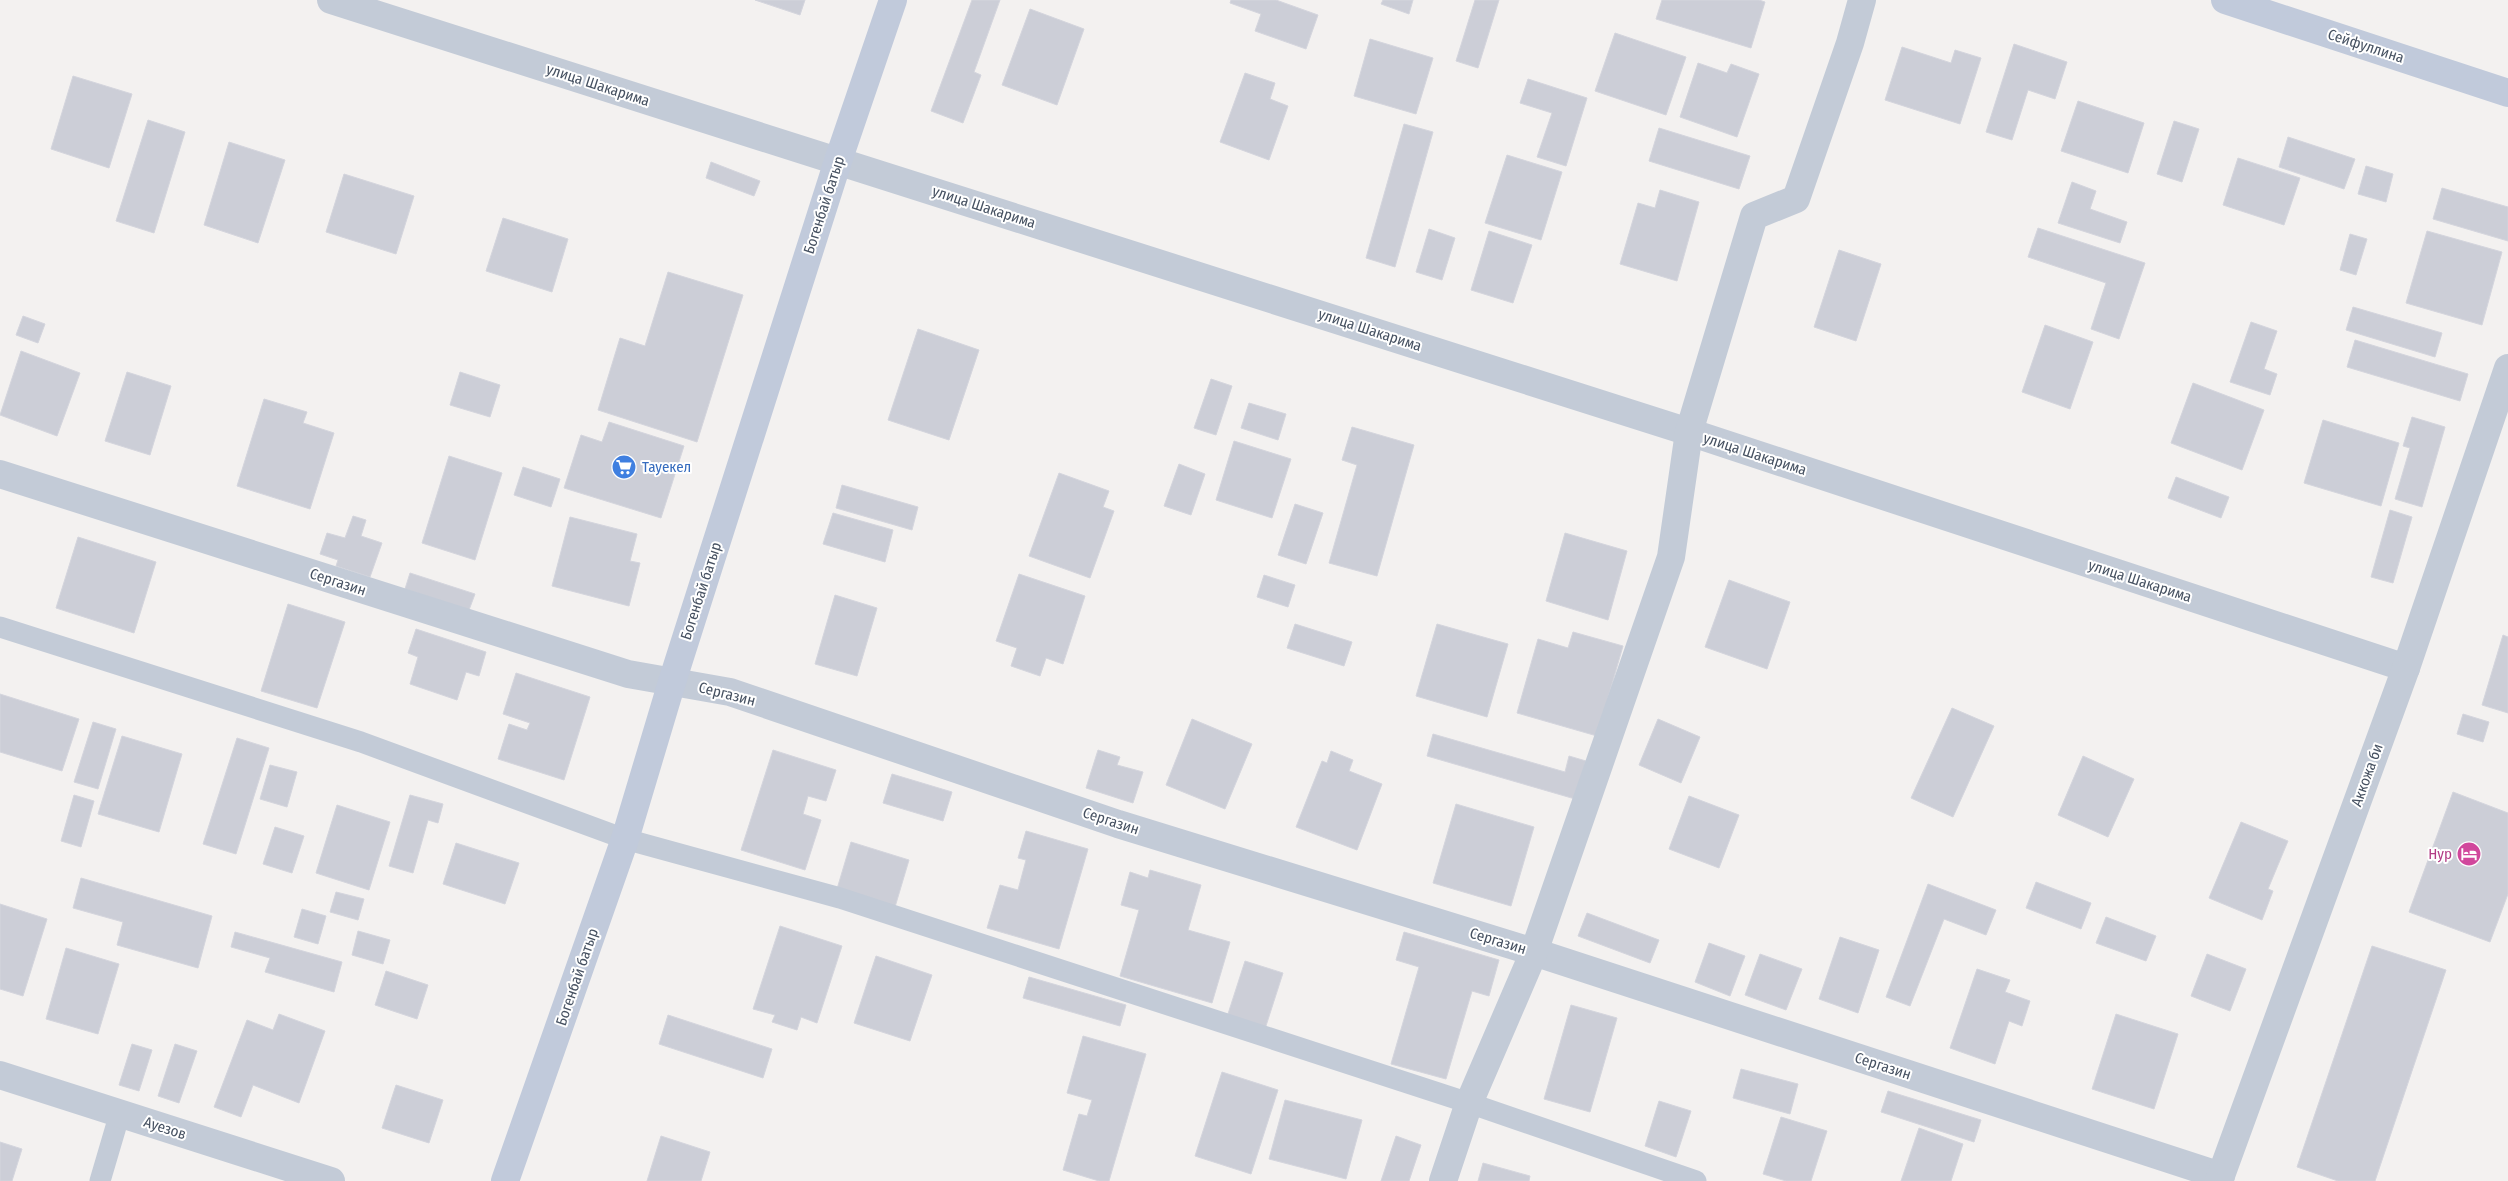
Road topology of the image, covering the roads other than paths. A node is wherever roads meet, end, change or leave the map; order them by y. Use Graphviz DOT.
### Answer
graph roads {
  1 [pos="331,0"];
  2 [pos="893,0"];
  3 [pos="1862,0"];
  4 [pos="2225,0"];
  5 [pos="2508,92"];
  6 [pos="838,160"];
  7 [pos="2508,368"];
  8 [pos="1689,432"];
  9 [pos="0,474"];
  10 [pos="0,627"];
  11 [pos="2406,668"];
  12 [pos="672,682"];
  13 [pos="625,839"];
  14 [pos="1534,952"];
  15 [pos="0,1075"];
  16 [pos="1469,1103"];
  17 [pos="120,1113"];
  18 [pos="2220,1178"];
  19 [pos="100,1181"];
  20 [pos="331,1181"];
  21 [pos="505,1181"];
  22 [pos="1443,1181"];
  23 [pos="1696,1181"];
  1 -- 6 [label="street, улица Шакарима"];
  2 -- 6 [label="street, Богенбай батыр"];
  3 -- 8 [label="street"];
  4 -- 5 [label="street, Сейфуллина"];
  6 -- 8 [label="street, улица Шакарима"];
  6 -- 12 [label="street, Богенбай батыр"];
  7 -- 11 [label="street, Аккожа би"];
  8 -- 11 [label="street, улица Шакарима"];
  8 -- 14 [label="street"];
  9 -- 12 [label="street, Сергазин"];
  10 -- 13 [label="lane"];
  11 -- 18 [label="street, Аккожа би"];
  12 -- 13 [label="street, Богенбай батыр"];
  12 -- 14 [label="street, Сергазин"];
  13 -- 16 [label="lane"];
  13 -- 21 [label="street, Богенбай батыр"];
  14 -- 16 [label="street"];
  14 -- 18 [label="street, Сергазин"];
  15 -- 17 [label="street, Ауезов"];
  16 -- 22 [label="street"];
  16 -- 23 [label="lane"];
  17 -- 19 [label="lane"];
  17 -- 20 [label="street, Ауезов"];
}
